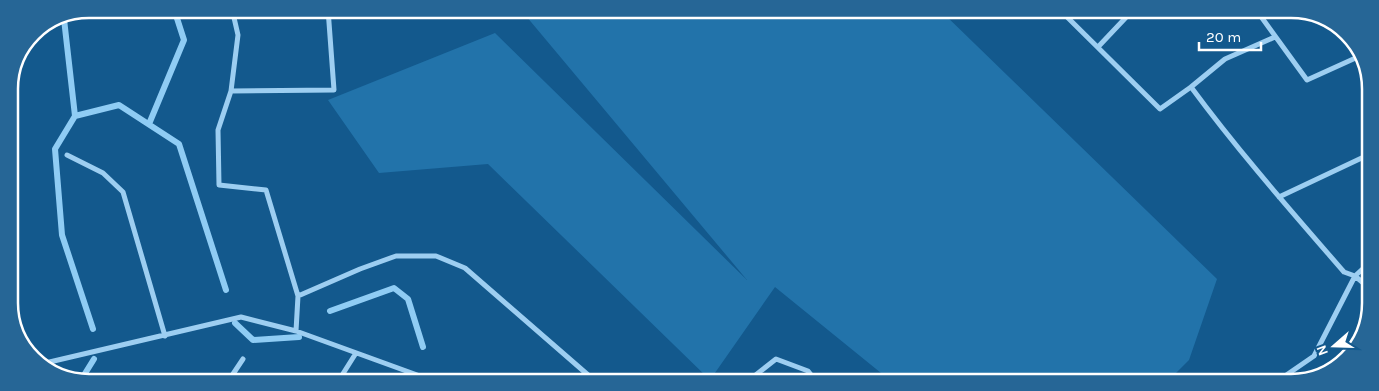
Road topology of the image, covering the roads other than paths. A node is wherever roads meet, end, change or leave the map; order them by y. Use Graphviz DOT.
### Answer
graph roads {
  1 [pos="234,18"];
  2 [pos="329,18"];
  3 [pos="1068,18"];
  4 [pos="1125,18"];
  5 [pos="1262,18"];
  6 [pos="1275,37"];
  7 [pos="1098,47"];
  8 [pos="1355,58"];
  9 [pos="1192,87"];
  10 [pos="231,91"];
  11 [pos="67,155"];
  12 [pos="1362,158"];
  13 [pos="1279,197"];
  14 [pos="1362,270"];
  15 [pos="1355,276"];
  16 [pos="1362,282"];
  17 [pos="298,296"];
  18 [pos="296,331"];
  19 [pos="165,336"];
  20 [pos="356,353"];
  21 [pos="243,359"];
  22 [pos="50,362"];
  23 [pos="758,373"];
  24 [pos="810,373"];
  25 [pos="1293,373"];
  26 [pos="233,374"];
  27 [pos="343,374"];
  28 [pos="414,374"];
  29 [pos="586,374"];
  1 -- 10 [label="street"];
  2 -- 10 [label="street"];
  3 -- 7 [label="street"];
  4 -- 7 [label="street"];
  5 -- 6 [label="street"];
  6 -- 8 [label="street"];
  6 -- 9 [label="street"];
  7 -- 9 [label="street"];
  9 -- 13 [label="street"];
  10 -- 17 [label="street"];
  11 -- 19 [label="street"];
  12 -- 13 [label="street"];
  13 -- 15 [label="street"];
  14 -- 15 [label="street"];
  15 -- 16 [label="street"];
  15 -- 25 [label="street"];
  17 -- 18 [label="street"];
  17 -- 29 [label="street"];
  18 -- 19 [label="street"];
  18 -- 20 [label="street"];
  19 -- 22 [label="street"];
  20 -- 27 [label="street"];
  20 -- 28 [label="street"];
  21 -- 26 [label="street"];
  23 -- 24 [label="street"];
}
